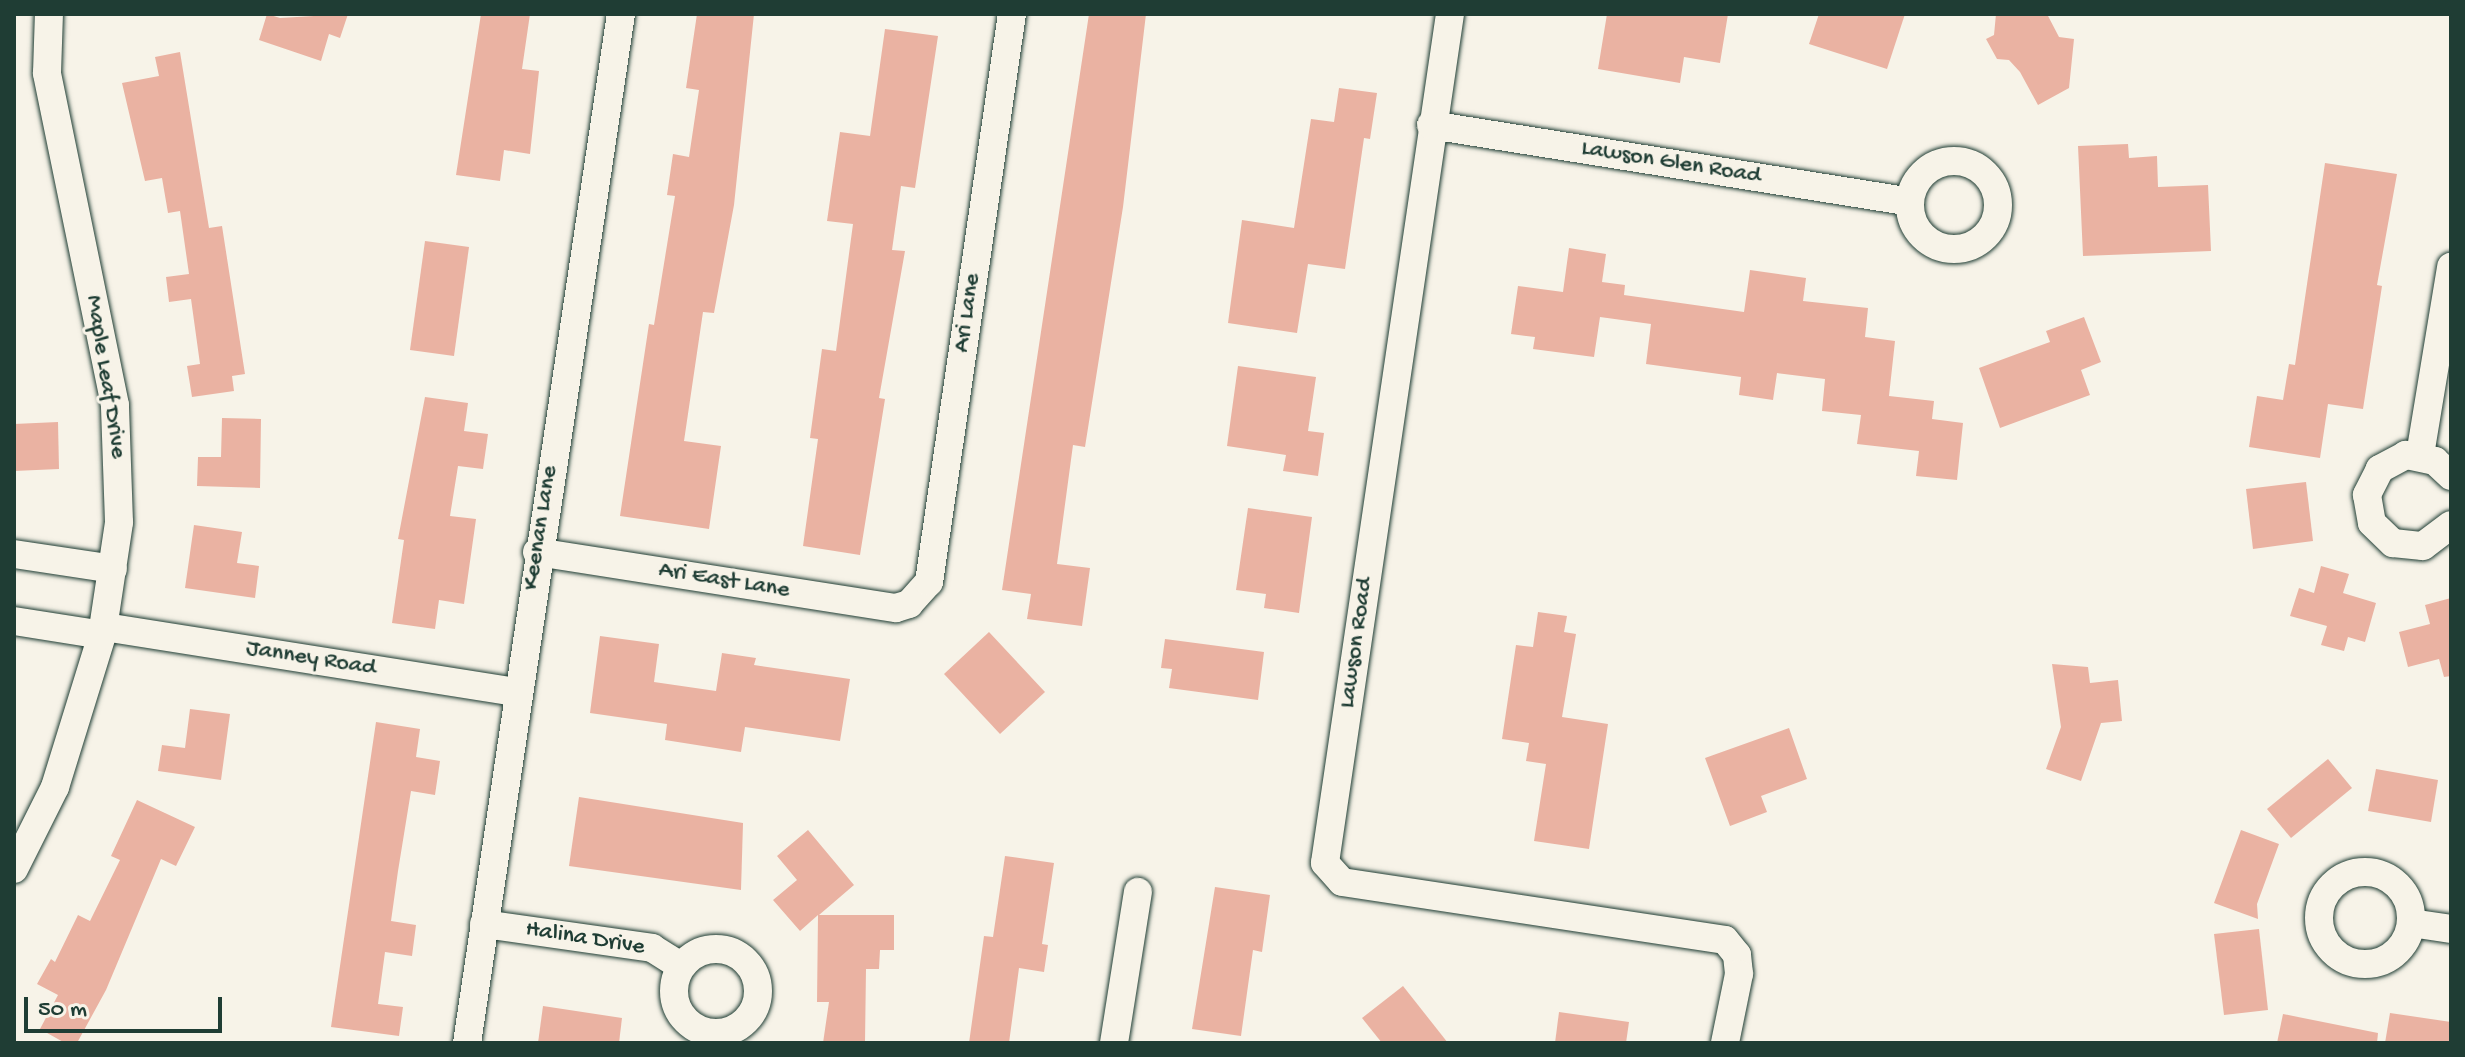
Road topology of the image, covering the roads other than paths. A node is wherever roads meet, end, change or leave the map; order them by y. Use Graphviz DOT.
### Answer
graph roads {
  1 [pos="49,14"];
  2 [pos="621,14"];
  3 [pos="1012,14"];
  4 [pos="1450,14"];
  5 [pos="1431,125"];
  6 [pos="1910,202"];
  7 [pos="2451,267"];
  8 [pos="2420,455"];
  9 [pos="2451,476"];
  10 [pos="2451,525"];
  11 [pos="537,552"];
  12 [pos="14,554"];
  13 [pos="113,569"];
  14 [pos="909,604"];
  15 [pos="14,621"];
  16 [pos="103,631"];
  17 [pos="517,692"];
  18 [pos="14,869"];
  19 [pos="1138,892"];
  20 [pos="2411,923"];
  21 [pos="484,924"];
  22 [pos="2451,929"];
  23 [pos="681,966"];
  24 [pos="467,1043"];
  25 [pos="1114,1043"];
  26 [pos="1725,1043"];
  1 -- 13 [label="street, Maple Leaf Drive"];
  2 -- 11 [label="street, Keenan Lane"];
  3 -- 14 [label="street, Ari Lane"];
  4 -- 5 [label="street, Lawson Road"];
  5 -- 6 [label="street, Lawson Glen Road"];
  5 -- 26 [label="street, Lawson Road"];
  7 -- 8 [label="street"];
  8 -- 9 [label="street"];
  8 -- 10 [label="street"];
  11 -- 14 [label="street, Ari East Lane"];
  11 -- 17 [label="street, Keenan Lane"];
  12 -- 13 [label="street"];
  13 -- 16 [label="street, Maple Leaf Drive"];
  15 -- 16 [label="street, Janney Road"];
  16 -- 17 [label="street, Janney Road"];
  16 -- 18 [label="street, Maple Leaf Drive"];
  17 -- 21 [label="street, Keenan Lane"];
  19 -- 25 [label="street"];
  20 -- 22 [label="street"];
  21 -- 23 [label="street, Halina Drive"];
  21 -- 24 [label="street, Keenan Lane"];
}
